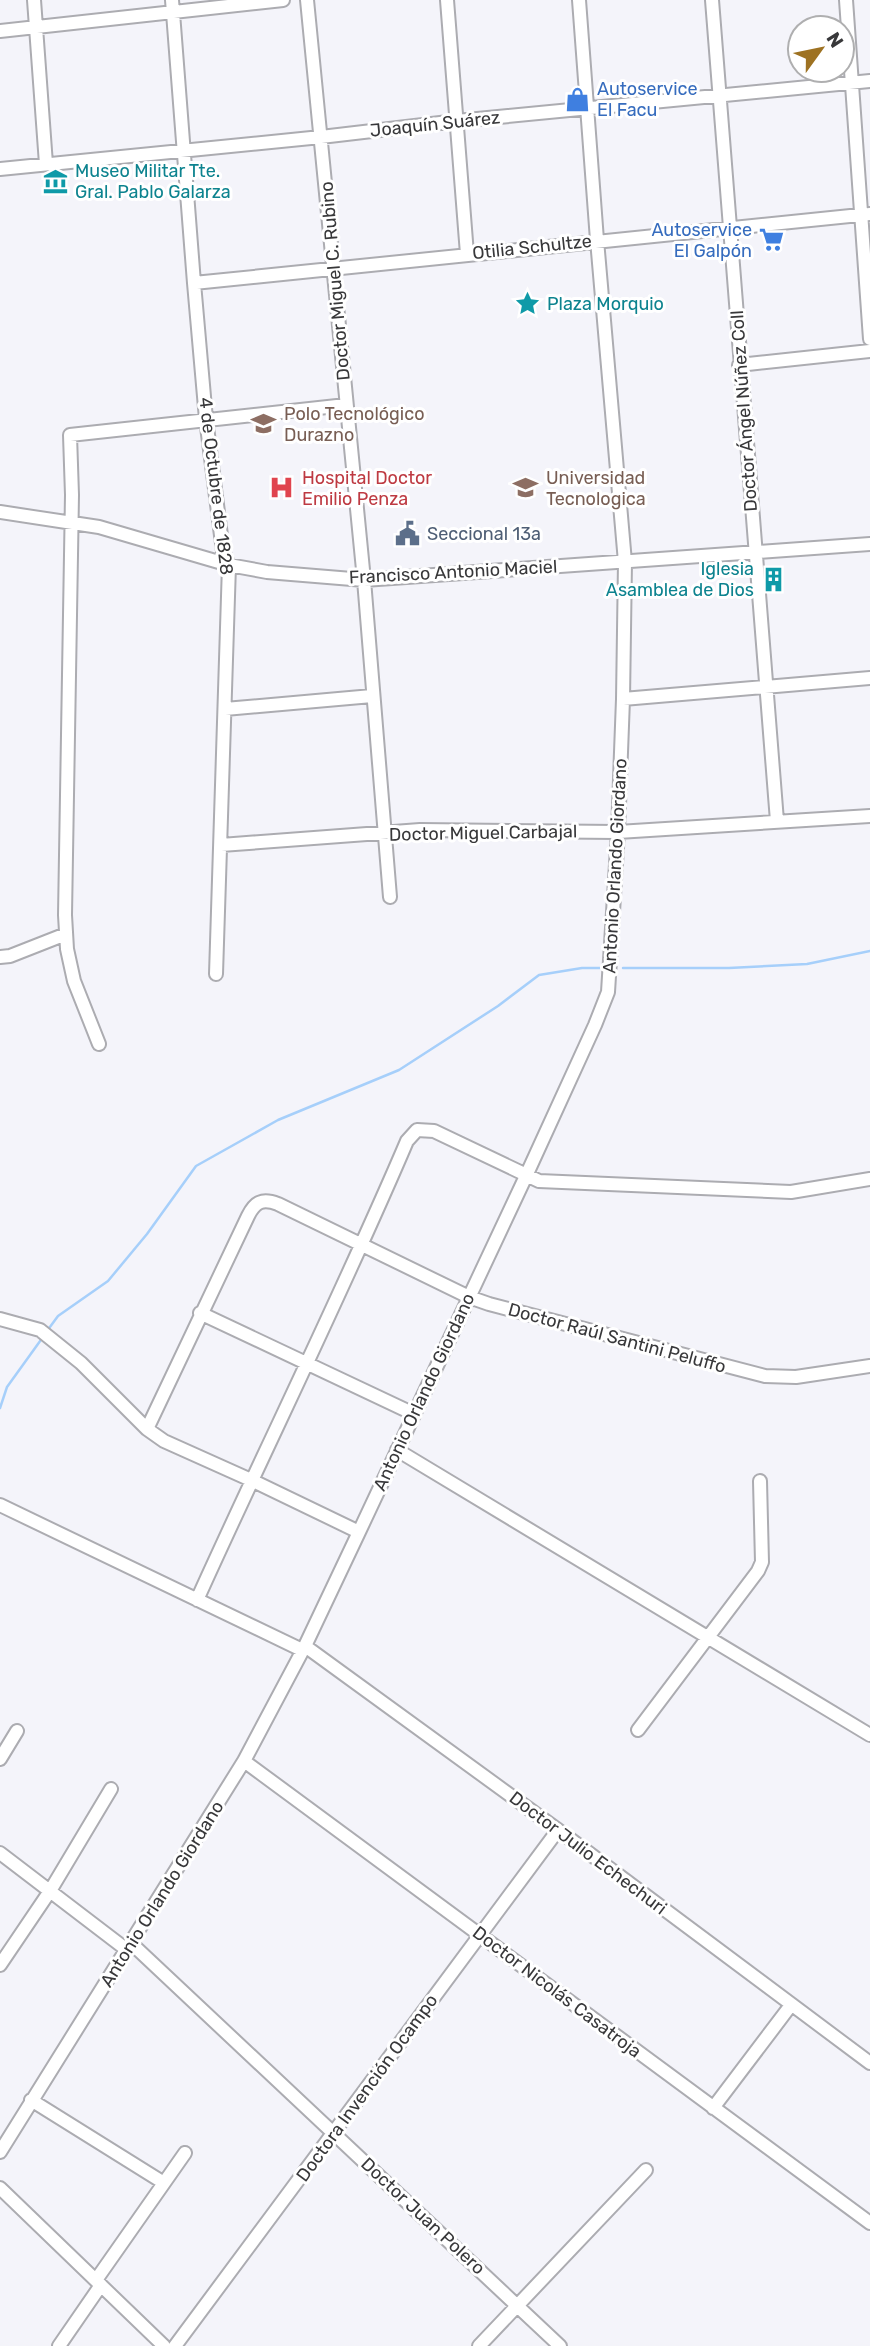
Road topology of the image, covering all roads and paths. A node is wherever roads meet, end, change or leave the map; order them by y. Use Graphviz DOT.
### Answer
graph roads {
  1 [pos="34,0"];
  2 [pos="283,0"];
  3 [pos="307,0"];
  4 [pos="447,0"];
  5 [pos="579,0"];
  6 [pos="712,0"];
  7 [pos="173,6"];
  8 [pos="36,27"];
  9 [pos="0,31"];
  10 [pos="842,84"];
  11 [pos="852,84"];
  12 [pos="720,96"];
  13 [pos="588,108"];
  14 [pos="457,121"];
  15 [pos="321,137"];
  16 [pos="183,150"];
  17 [pos="46,164"];
  18 [pos="0,169"];
  19 [pos="866,214"];
  20 [pos="730,227"];
  21 [pos="597,240"];
  22 [pos="467,254"];
  23 [pos="335,269"];
  24 [pos="194,283"];
  25 [pos="870,339"];
  26 [pos="870,351"];
  27 [pos="739,365"];
  28 [pos="346,405"];
  29 [pos="206,419"];
  30 [pos="0,512"];
  31 [pos="70,523"];
  32 [pos="870,544"];
  33 [pos="755,551"];
  34 [pos="625,562"];
  35 [pos="229,565"];
  36 [pos="364,580"];
  37 [pos="870,678"];
  38 [pos="767,686"];
  39 [pos="372,696"];
  40 [pos="623,699"];
  41 [pos="225,709"];
  42 [pos="870,816"];
  43 [pos="777,821"];
  44 [pos="618,832"];
  45 [pos="383,834"];
  46 [pos="221,845"];
  47 [pos="390,897"];
  48 [pos="66,934"];
  49 [pos="0,957"];
  50 [pos="216,974"];
  51 [pos="99,1044"];
  52 [pos="526,1176"];
  53 [pos="870,1179"];
  54 [pos="362,1245"];
  55 [pos="469,1297"];
  56 [pos="200,1313"];
  57 [pos="0,1319"];
  58 [pos="306,1363"];
  59 [pos="870,1366"];
  60 [pos="414,1413"];
  61 [pos="146,1429"];
  62 [pos="397,1450"];
  63 [pos="251,1480"];
  64 [pos="760,1481"];
  65 [pos="0,1505"];
  66 [pos="359,1532"];
  67 [pos="197,1600"];
  68 [pos="709,1637"];
  69 [pos="303,1648"];
  70 [pos="638,1730"];
  71 [pos="17,1731"];
  72 [pos="870,1735"];
  73 [pos="0,1759"];
  74 [pos="244,1761"];
  75 [pos="111,1789"];
  76 [pos="558,1830"];
  77 [pos="0,1853"];
  78 [pos="50,1891"];
  79 [pos="480,1935"];
  80 [pos="129,1947"];
  81 [pos="0,1965"];
  82 [pos="791,2005"];
  83 [pos="870,2063"];
  84 [pos="32,2100"];
  85 [pos="713,2108"];
  86 [pos="334,2133"];
  87 [pos="0,2152"];
  88 [pos="185,2152"];
  89 [pos="646,2170"];
  90 [pos="164,2183"];
  91 [pos="0,2188"];
  92 [pos="870,2223"];
  93 [pos="98,2283"];
  94 [pos="517,2306"];
  95 [pos="59,2346"];
  96 [pos="164,2346"];
  97 [pos="175,2346"];
  98 [pos="479,2346"];
  99 [pos="560,2346"];
  1 -- 8 [label="street"];
  2 -- 7 [label="street"];
  3 -- 15 [label="street, Doctor Miguel C. Rubino"];
  4 -- 14 [label="street"];
  5 -- 13 [label="street, Antonio Orlando Giordano"];
  6 -- 12 [label="street, Doctor Ángel Núñez Coll"];
  7 -- 8 [label="street"];
  7 -- 16 [label="street, 4 de Octubre de 1828"];
  8 -- 9 [label="street"];
  8 -- 17 [label="street"];
  10 -- 12 [label="street, Joaquín Suárez"];
  11 -- 19 [label="street"];
  12 -- 13 [label="street, Joaquín Suárez"];
  12 -- 20 [label="street, Doctor Ángel Núñez Coll"];
  13 -- 14 [label="street, Joaquín Suárez"];
  13 -- 21 [label="street, Antonio Orlando Giordano"];
  14 -- 15 [label="street, Joaquín Suárez"];
  14 -- 22 [label="street"];
  15 -- 16 [label="street, Joaquín Suárez"];
  15 -- 23 [label="street, Doctor Miguel C. Rubino"];
  16 -- 17 [label="street, Joaquín Suárez"];
  16 -- 24 [label="street, 4 de Octubre de 1828"];
  17 -- 18 [label="street, Joaquín Suárez"];
  19 -- 20 [label="street, Otilia Schultze"];
  19 -- 25 [label="street"];
  20 -- 21 [label="street, Otilia Schultze"];
  20 -- 27 [label="street, Doctor Ángel Núñez Coll"];
  21 -- 22 [label="street, Otilia Schultze"];
  21 -- 34 [label="street, Antonio Orlando Giordano"];
  22 -- 23 [label="street, Otilia Schultze"];
  23 -- 24 [label="street, Otilia Schultze"];
  23 -- 28 [label="street, Doctor Miguel C. Rubino"];
  24 -- 29 [label="street, 4 de Octubre de 1828"];
  26 -- 27 [label="street"];
  27 -- 33 [label="street, Doctor Ángel Núñez Coll"];
  28 -- 29 [label="street"];
  28 -- 36 [label="street, Doctor Miguel C. Rubino"];
  29 -- 31 [label="street"];
  29 -- 35 [label="street, 4 de Octubre de 1828"];
  30 -- 31 [label="street, Francisco Antonio Maciel"];
  31 -- 35 [label="street, Francisco Antonio Maciel"];
  31 -- 48 [label="street"];
  32 -- 33 [label="street, Francisco Antonio Maciel"];
  33 -- 34 [label="street, Francisco Antonio Maciel"];
  33 -- 38 [label="street, Doctor Ángel Núñez Coll"];
  34 -- 36 [label="street, Francisco Antonio Maciel"];
  34 -- 40 [label="street, Antonio Orlando Giordano"];
  35 -- 36 [label="street, Francisco Antonio Maciel"];
  35 -- 41 [label="street, 4 de Octubre de 1828"];
  36 -- 39 [label="street, Doctor Miguel C. Rubino"];
  37 -- 38 [label="street"];
  38 -- 40 [label="street"];
  38 -- 43 [label="street, Doctor Ángel Núñez Coll"];
  39 -- 41 [label="street"];
  39 -- 45 [label="street, Doctor Miguel C. Rubino"];
  40 -- 44 [label="street, Antonio Orlando Giordano"];
  41 -- 46 [label="street, 4 de Octubre de 1828"];
  42 -- 43 [label="street, Doctor Miguel Carbajal"];
  43 -- 44 [label="street, Doctor Miguel Carbajal"];
  44 -- 45 [label="street, Doctor Miguel Carbajal"];
  44 -- 52 [label="street, Antonio Orlando Giordano"];
  45 -- 46 [label="street, Doctor Miguel Carbajal"];
  45 -- 47 [label="street, Doctor Miguel C. Rubino"];
  46 -- 50 [label="street, 4 de Octubre de 1828"];
  48 -- 49 [label="street"];
  48 -- 51 [label="street"];
  52 -- 53 [label="street"];
  52 -- 54 [label="street"];
  52 -- 55 [label="street, Antonio Orlando Giordano"];
  54 -- 55 [label="street, Doctor Raúl Santini Peluffo"];
  54 -- 56 [label="street, Doctor Raúl Santini Peluffo"];
  54 -- 58 [label="street"];
  55 -- 59 [label="street, Doctor Raúl Santini Peluffo"];
  55 -- 60 [label="street, Antonio Orlando Giordano"];
  56 -- 58 [label="street"];
  56 -- 61 [label="street"];
  57 -- 61 [label="street"];
  58 -- 60 [label="street"];
  58 -- 63 [label="street"];
  60 -- 62 [label="street, Antonio Orlando Giordano"];
  61 -- 63 [label="street"];
  62 -- 66 [label="street, Antonio Orlando Giordano"];
  62 -- 68 [label="street"];
  63 -- 66 [label="street"];
  63 -- 67 [label="street"];
  64 -- 68 [label="street"];
  65 -- 67 [label="street, Doctor Julio Echechuri"];
  66 -- 69 [label="street, Antonio Orlando Giordano"];
  67 -- 69 [label="street, Doctor Julio Echechuri"];
  68 -- 70 [label="street"];
  68 -- 72 [label="street"];
  69 -- 74 [label="street, Antonio Orlando Giordano"];
  69 -- 76 [label="street, Doctor Julio Echechuri"];
  71 -- 73 [label="street"];
  74 -- 79 [label="street, Doctor Nicolás Casatroja"];
  74 -- 80 [label="street, Antonio Orlando Giordano"];
  75 -- 78 [label="street"];
  76 -- 79 [label="street, Doctora Invención Ocampo"];
  76 -- 82 [label="street, Doctor Julio Echechuri"];
  77 -- 78 [label="street, Doctor Juan Polero"];
  78 -- 80 [label="street, Doctor Juan Polero"];
  78 -- 81 [label="street"];
  79 -- 85 [label="street, Doctor Nicolás Casatroja"];
  79 -- 86 [label="street, Doctora Invención Ocampo"];
  80 -- 84 [label="street, Antonio Orlando Giordano"];
  80 -- 86 [label="street, Doctor Juan Polero"];
  82 -- 83 [label="street, Doctor Julio Echechuri"];
  82 -- 85 [label="street"];
  84 -- 87 [label="street, Antonio Orlando Giordano"];
  84 -- 90 [label="street"];
  85 -- 92 [label="street, Doctor Nicolás Casatroja"];
  86 -- 94 [label="street, Doctor Juan Polero"];
  86 -- 97 [label="street, Doctora Invención Ocampo"];
  88 -- 90 [label="street"];
  89 -- 94 [label="street"];
  90 -- 93 [label="street"];
  91 -- 93 [label="street"];
  93 -- 95 [label="street"];
  93 -- 96 [label="street"];
  94 -- 98 [label="street"];
  94 -- 99 [label="street, Doctor Juan Polero"];
}
